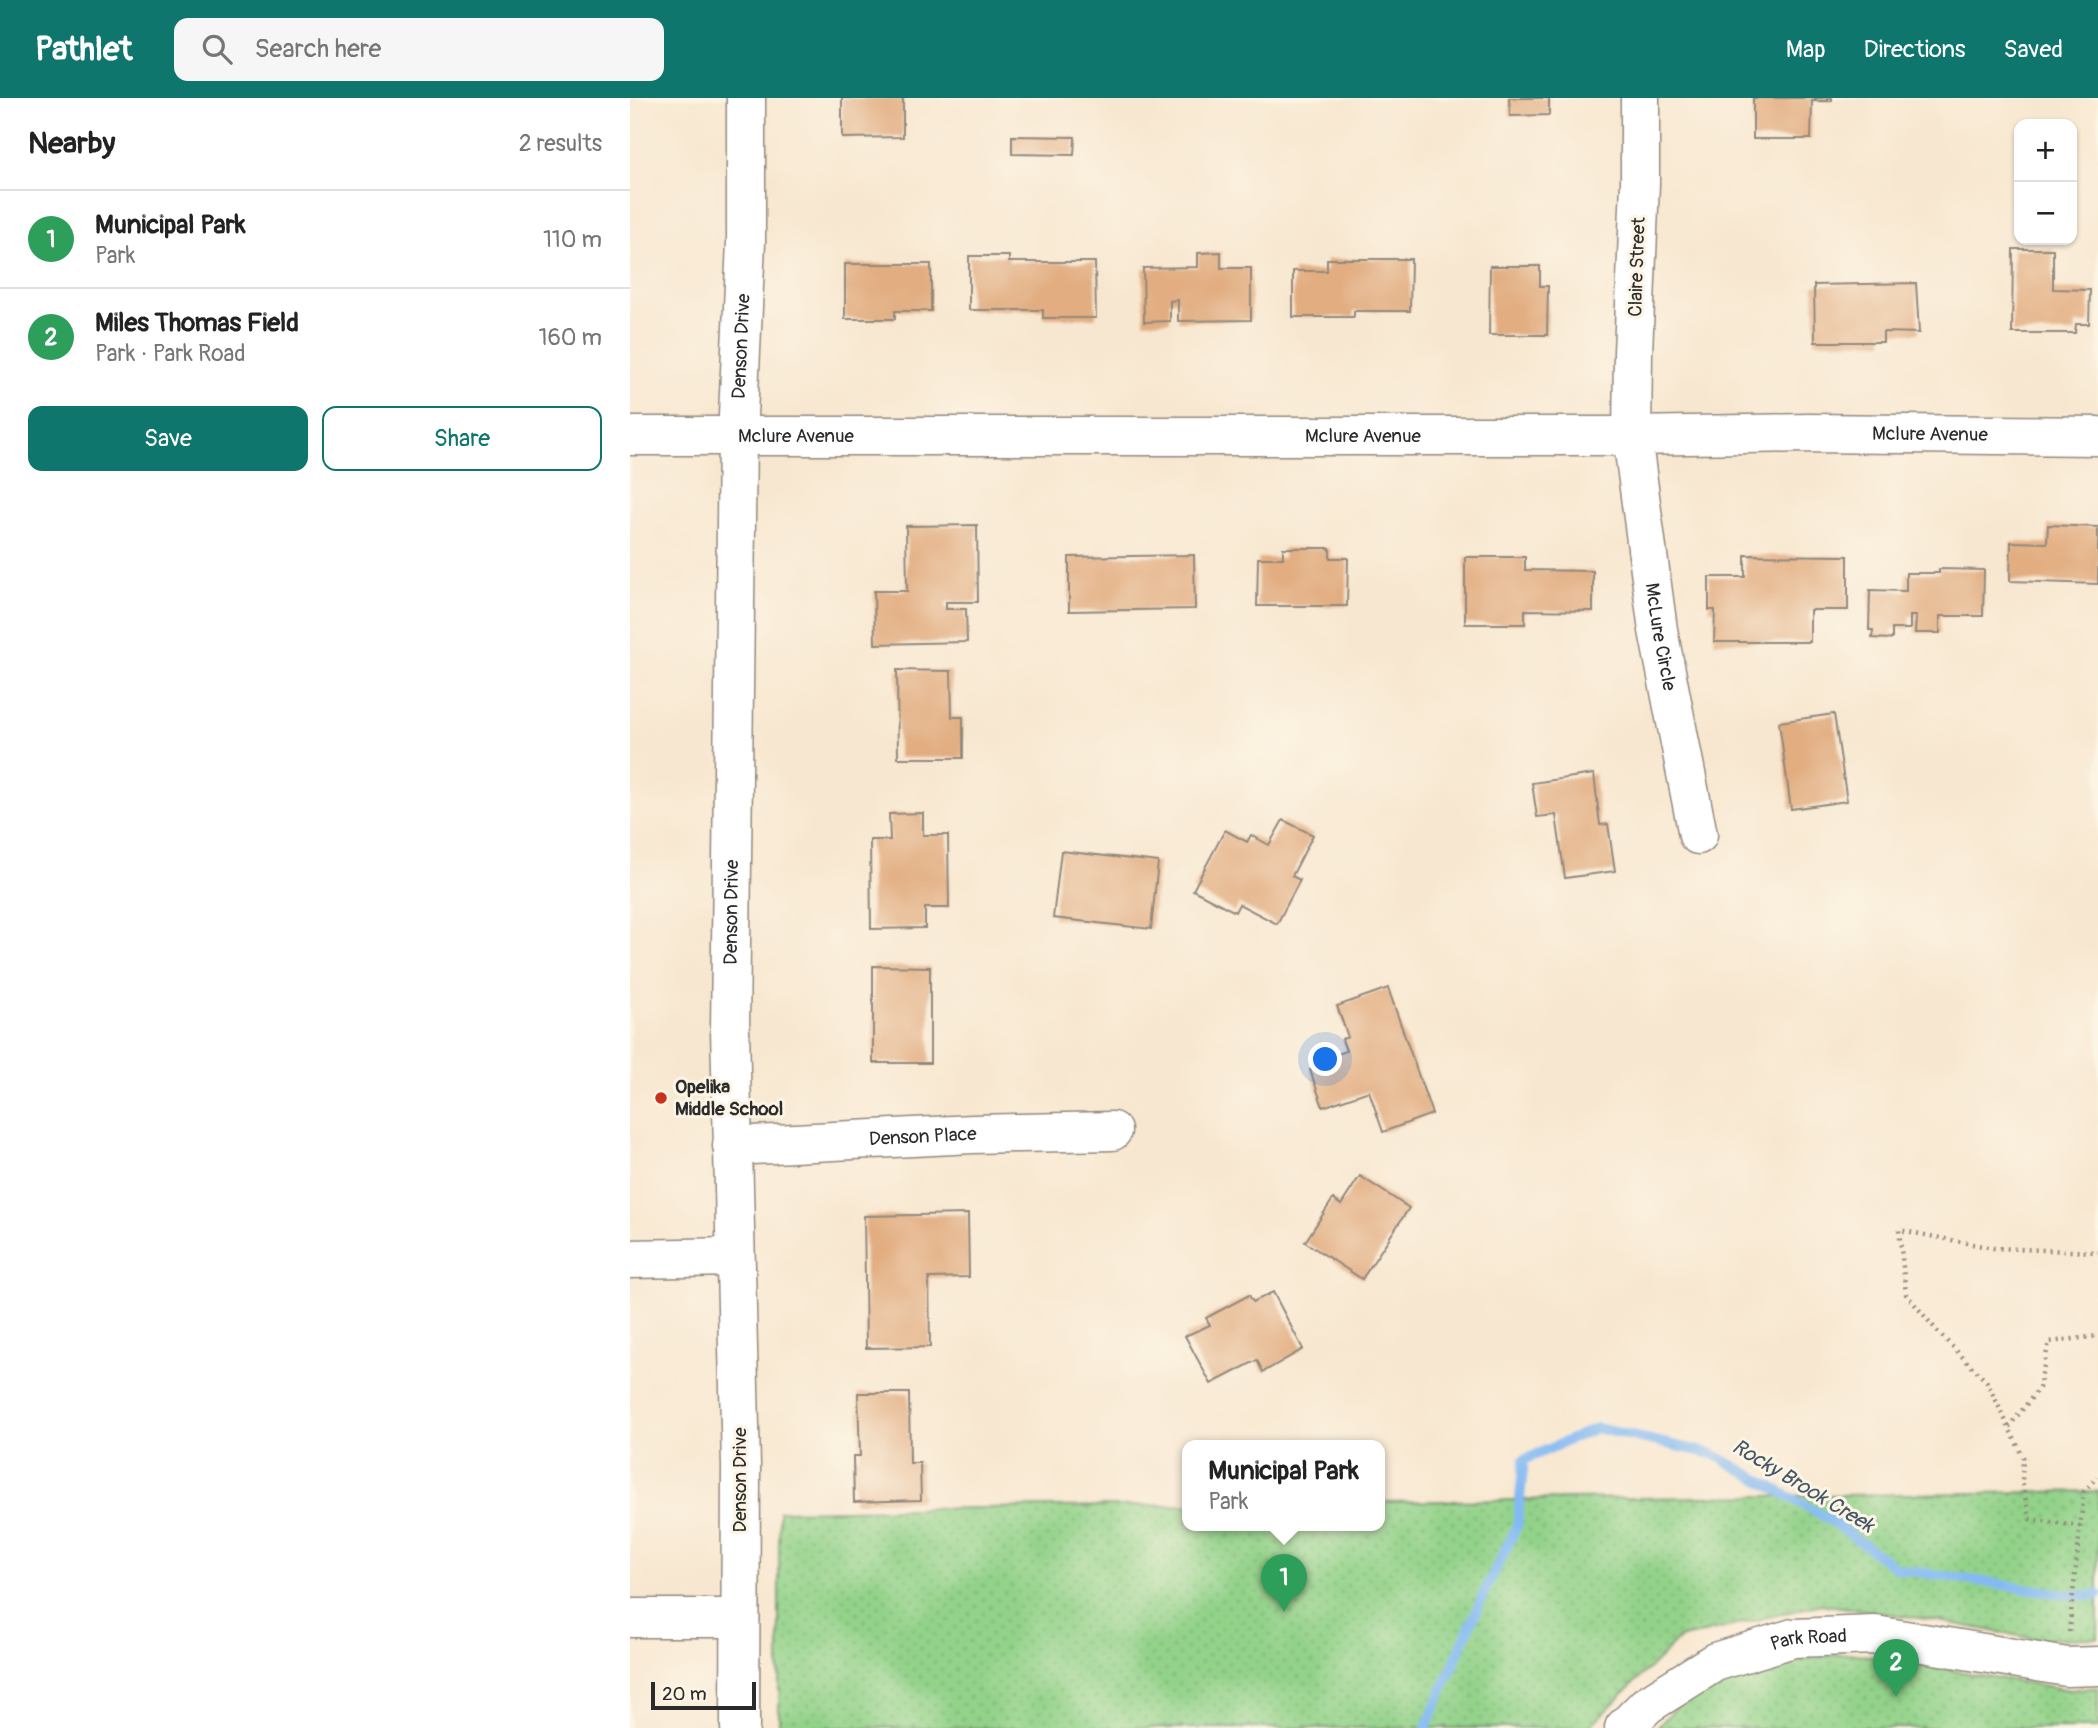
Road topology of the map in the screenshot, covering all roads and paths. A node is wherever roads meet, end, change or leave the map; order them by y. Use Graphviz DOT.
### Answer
graph roads {
  1 [pos="746,98"];
  2 [pos="1640,98"];
  3 [pos="630,436"];
  4 [pos="1632,436"];
  5 [pos="2098,436"];
  6 [pos="737,437"];
  7 [pos="1699,835"];
  8 [pos="1112,1131"];
  9 [pos="732,1146"];
  10 [pos="2098,1252"];
  11 [pos="735,1257"];
  12 [pos="630,1258"];
  13 [pos="2098,1336"];
  14 [pos="2009,1427"];
  15 [pos="2098,1477"];
  16 [pos="2080,1526"];
  17 [pos="630,1618"];
  18 [pos="740,1618"];
  19 [pos="2069,1634"];
  20 [pos="2098,1666"];
  21 [pos="740,1728"];
  22 [pos="1624,1728"];
  1 -- 6 [label="street, Denson Drive"];
  2 -- 4 [label="street, Claire Street"];
  3 -- 6 [label="street, Mclure Avenue"];
  4 -- 5 [label="street, Mclure Avenue"];
  4 -- 6 [label="street, Mclure Avenue"];
  4 -- 7 [label="street, McLure Circle"];
  6 -- 9 [label="street, Denson Drive"];
  8 -- 9 [label="street, Denson Place"];
  9 -- 11 [label="street, Denson Drive"];
  10 -- 14 [label="path"];
  11 -- 12 [label="street"];
  11 -- 18 [label="street, Denson Drive"];
  13 -- 14 [label="path"];
  14 -- 16 [label="path"];
  15 -- 16 [label="path"];
  16 -- 19 [label="path"];
  17 -- 18 [label="street"];
  18 -- 21 [label="street, Denson Drive"];
  20 -- 22 [label="street, Park Road"];
}
